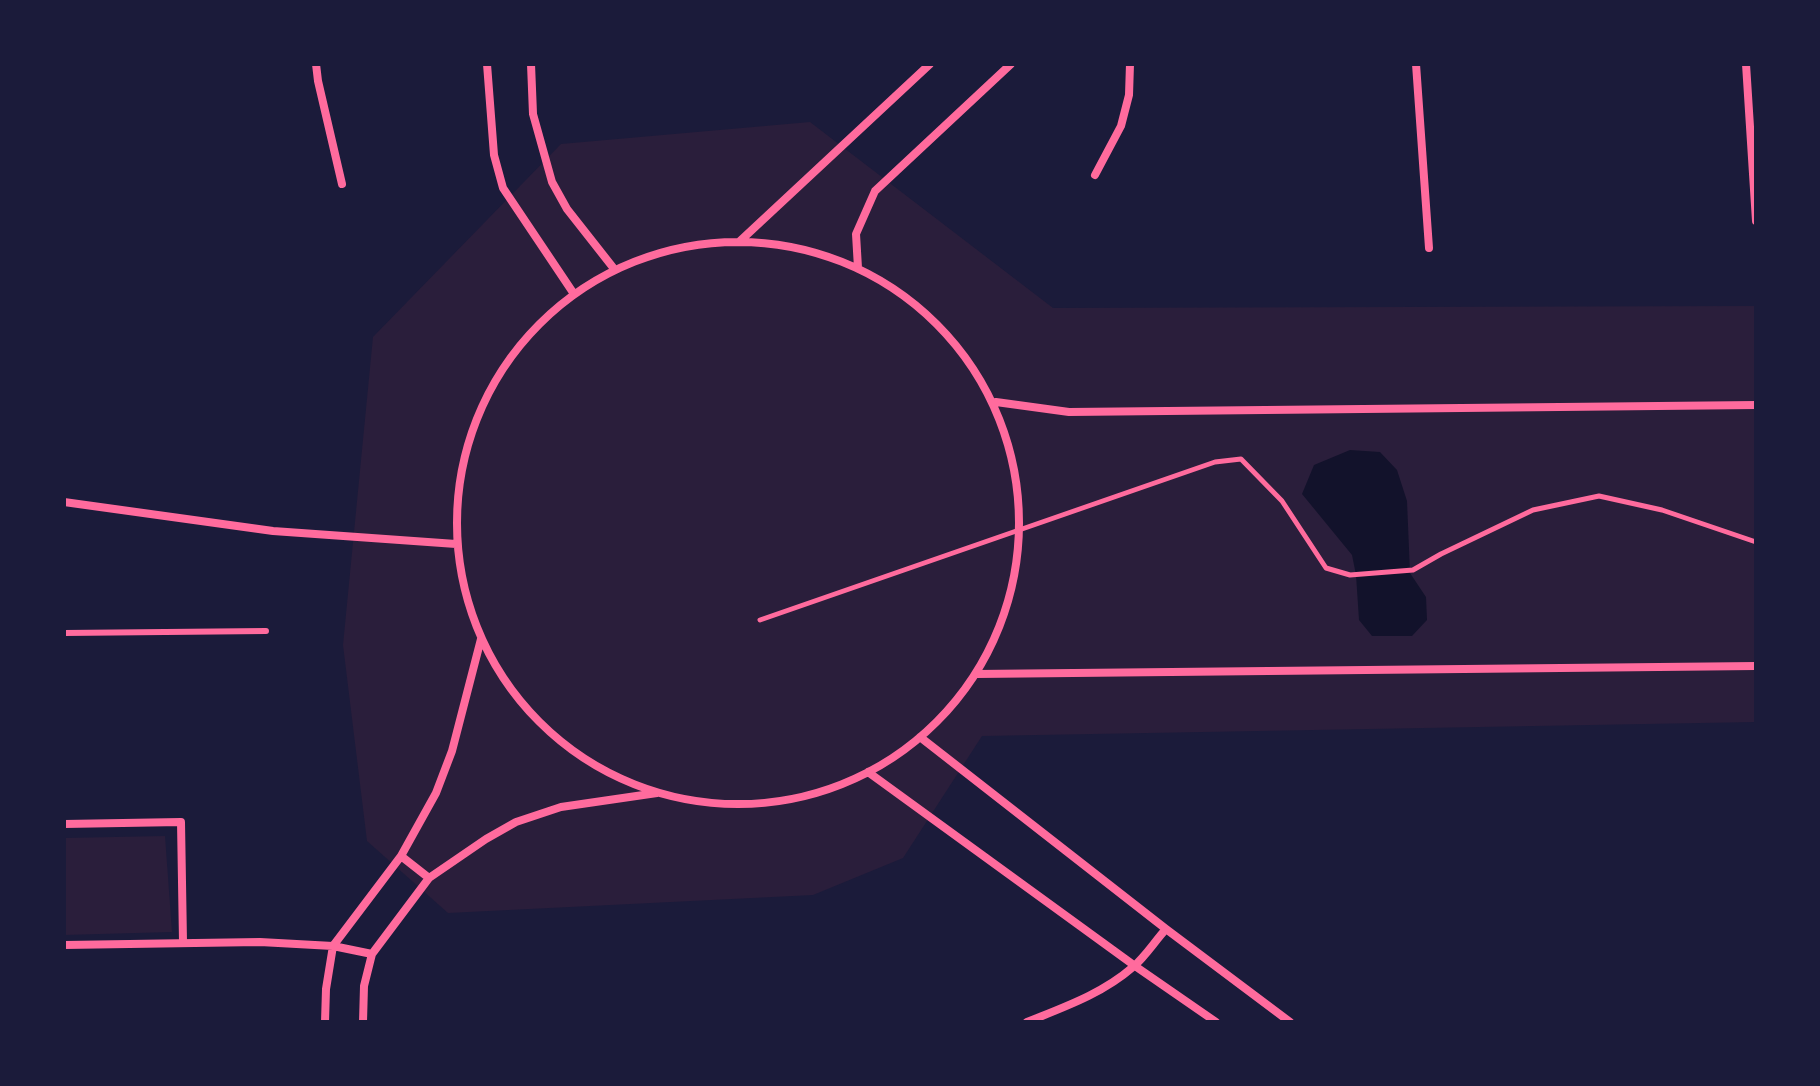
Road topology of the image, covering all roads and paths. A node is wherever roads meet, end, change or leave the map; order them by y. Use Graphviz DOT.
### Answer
graph roads {
  1 [pos="316,64"];
  2 [pos="487,64"];
  3 [pos="531,64"];
  4 [pos="930,64"];
  5 [pos="1011,64"];
  6 [pos="1130,64"];
  7 [pos="1416,64"];
  8 [pos="1746,64"];
  9 [pos="1095,175"];
  10 [pos="342,184"];
  11 [pos="1756,221"];
  12 [pos="739,242"];
  13 [pos="1429,248"];
  14 [pos="858,268"];
  15 [pos="615,270"];
  16 [pos="574,294"];
  17 [pos="996,402"];
  18 [pos="1756,405"];
  19 [pos="64,502"];
  20 [pos="1756,542"];
  21 [pos="456,544"];
  22 [pos="760,620"];
  23 [pos="266,631"];
  24 [pos="64,633"];
  25 [pos="481,639"];
  26 [pos="1756,666"];
  27 [pos="976,674"];
  28 [pos="920,737"];
  29 [pos="868,772"];
  30 [pos="659,792"];
  31 [pos="64,824"];
  32 [pos="401,856"];
  33 [pos="429,878"];
  34 [pos="1166,929"];
  35 [pos="183,942"];
  36 [pos="64,945"];
  37 [pos="333,946"];
  38 [pos="372,954"];
  39 [pos="1135,966"];
  40 [pos="325,1022"];
  41 [pos="363,1022"];
  42 [pos="1027,1022"];
  43 [pos="1216,1022"];
  44 [pos="1290,1022"];
  1 -- 10 [label="street"];
  2 -- 16 [label="street"];
  3 -- 15 [label="street"];
  4 -- 12 [label="street"];
  5 -- 14 [label="street"];
  6 -- 9 [label="street"];
  7 -- 13 [label="street"];
  8 -- 11 [label="street"];
  12 -- 14 [label="street"];
  12 -- 15 [label="street"];
  14 -- 17 [label="street"];
  15 -- 16 [label="street"];
  16 -- 21 [label="street"];
  17 -- 18 [label="street"];
  17 -- 27 [label="street"];
  19 -- 21 [label="street"];
  20 -- 22 [label="path"];
  21 -- 25 [label="street"];
  23 -- 24 [label="lane"];
  25 -- 30 [label="street"];
  25 -- 32 [label="street"];
  26 -- 27 [label="street"];
  27 -- 28 [label="street"];
  28 -- 29 [label="street"];
  28 -- 34 [label="street"];
  29 -- 30 [label="street"];
  29 -- 39 [label="street"];
  30 -- 33 [label="street"];
  31 -- 35 [label="street"];
  32 -- 33 [label="street"];
  32 -- 37 [label="street"];
  33 -- 38 [label="street"];
  34 -- 39 [label="street"];
  34 -- 44 [label="street"];
  35 -- 36 [label="street"];
  35 -- 37 [label="street"];
  37 -- 38 [label="street"];
  37 -- 40 [label="street"];
  38 -- 41 [label="street"];
  39 -- 42 [label="street"];
  39 -- 43 [label="street"];
}
